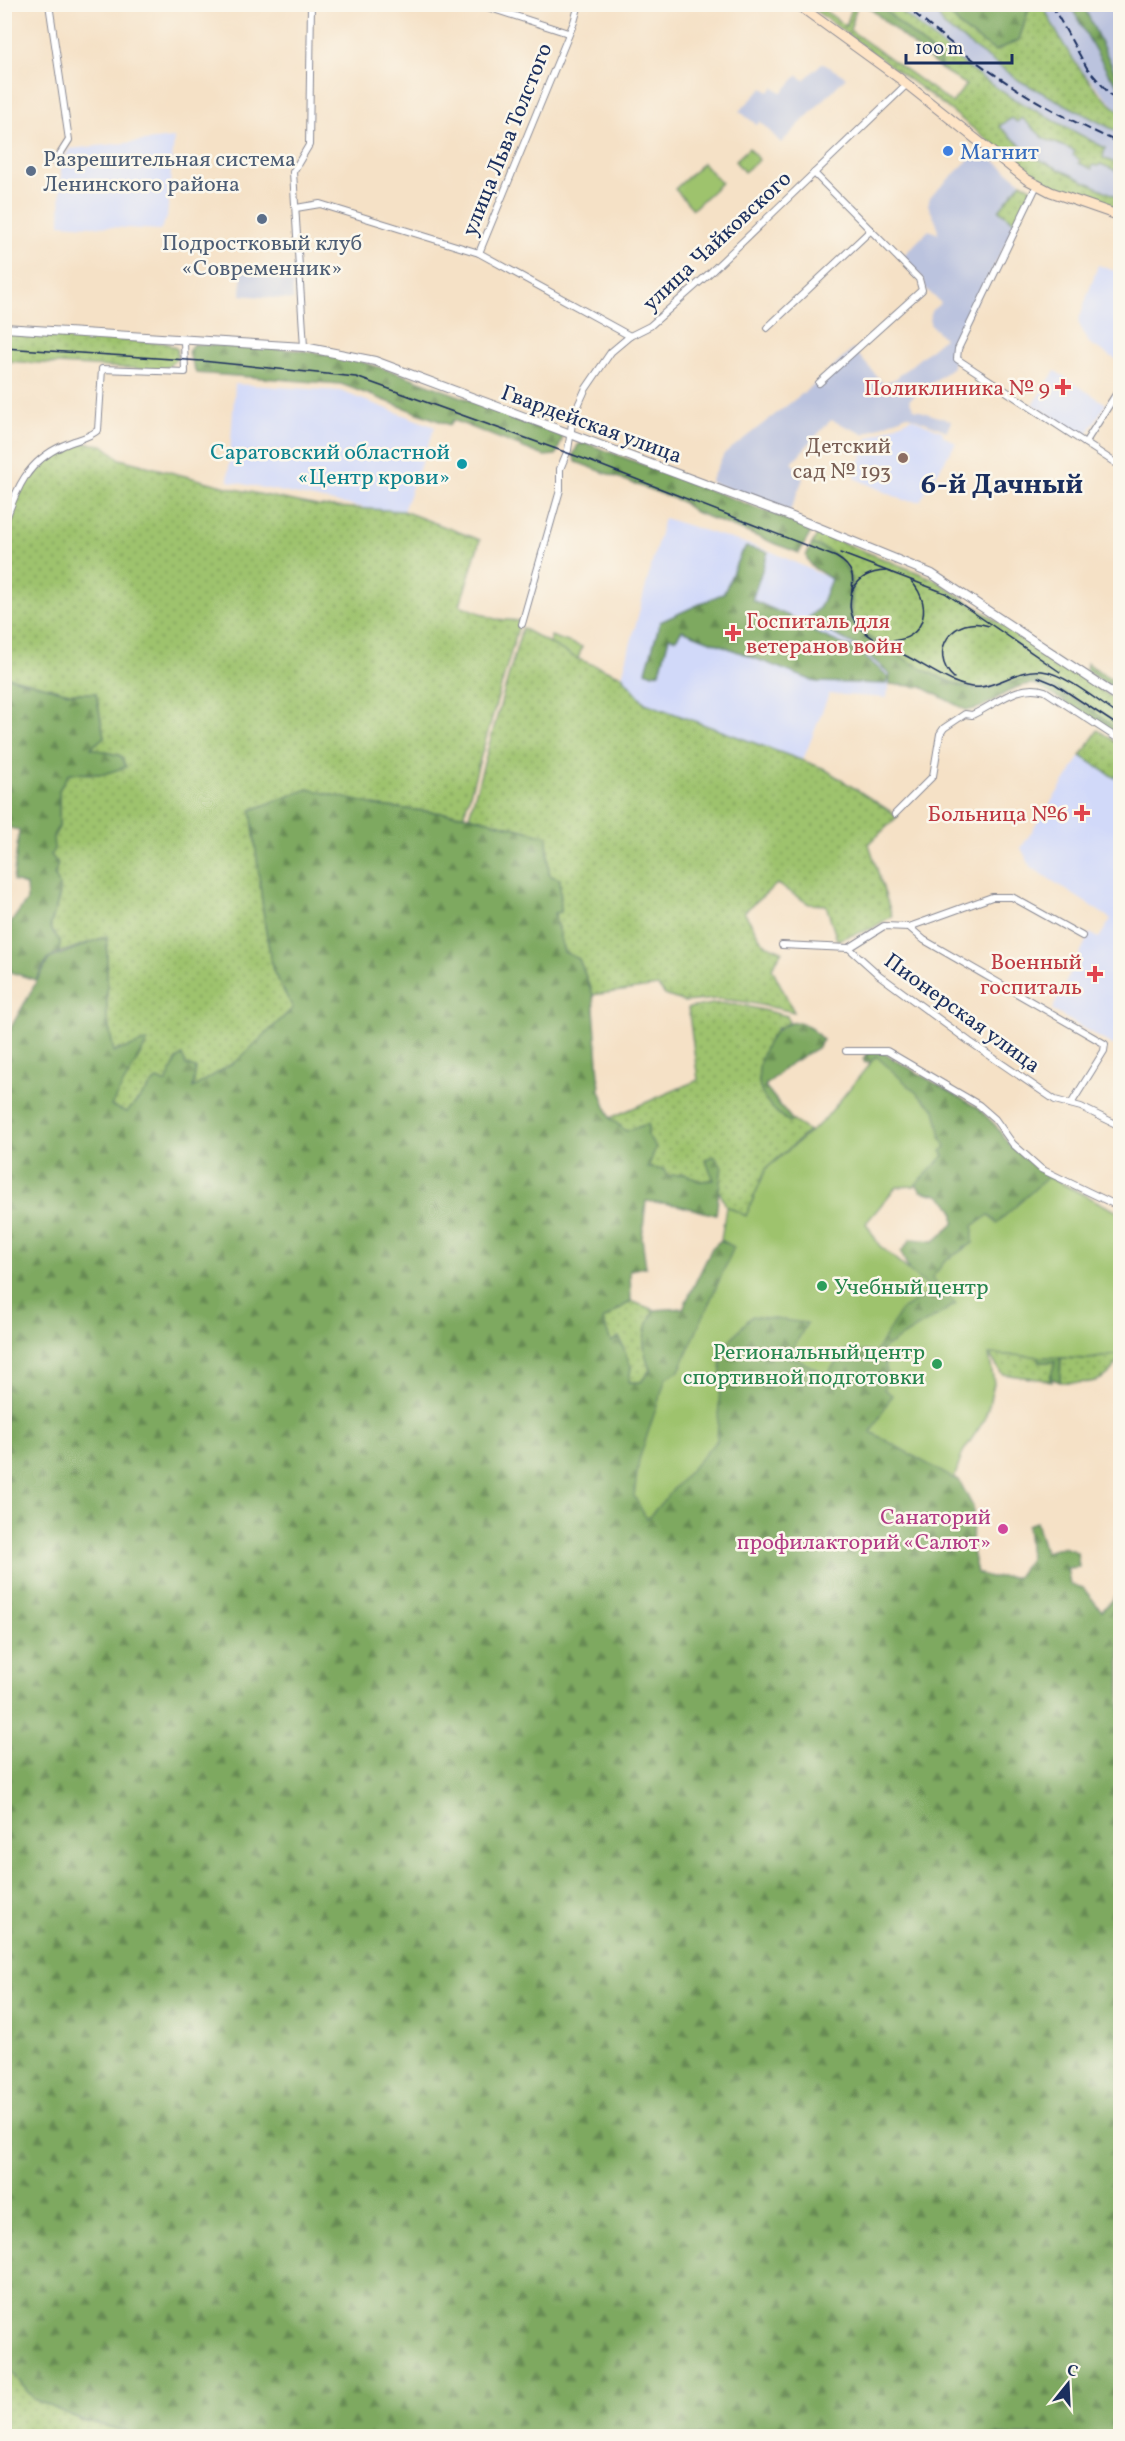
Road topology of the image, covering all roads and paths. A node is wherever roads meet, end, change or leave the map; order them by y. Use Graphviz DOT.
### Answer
graph roads {
  1 [pos="49,4"];
  2 [pos="311,4"];
  3 [pos="478,4"];
  4 [pos="579,4"];
  5 [pos="797,4"];
  6 [pos="568,33"];
  7 [pos="907,84"];
  8 [pos="55,162"];
  9 [pos="814,172"];
  10 [pos="1037,185"];
  11 [pos="296,208"];
  12 [pos="1120,216"];
  13 [pos="871,230"];
  14 [pos="479,253"];
  15 [pos="4,328"];
  16 [pos="767,328"];
  17 [pos="630,336"];
  18 [pos="184,340"];
  19 [pos="304,347"];
  20 [pos="819,383"];
  21 [pos="1120,388"];
  22 [pos="571,433"];
  23 [pos="1085,443"];
  24 [pos="1120,466"];
  25 [pos="12,497"];
  26 [pos="4,503"];
  27 [pos="4,525"];
  28 [pos="522,624"];
  29 [pos="1120,698"];
  30 [pos="1120,740"];
  31 [pos="895,814"];
  32 [pos="909,927"];
  33 [pos="1082,936"];
  34 [pos="782,945"];
  35 [pos="849,948"];
  36 [pos="846,1051"];
  37 [pos="1071,1104"];
  38 [pos="1120,1126"];
  39 [pos="1120,1207"];
  1 -- 8 [label="street"];
  2 -- 11 [label="street"];
  3 -- 6 [label="street"];
  4 -- 6 [label="street, улица Льва Толстого"];
  5 -- 7 [label="main road"];
  6 -- 14 [label="street, улица Льва Толстого"];
  7 -- 9 [label="street, улица Чайковского"];
  7 -- 10 [label="main road"];
  9 -- 13 [label="street"];
  9 -- 17 [label="street, улица Чайковского"];
  10 -- 12 [label="main road"];
  10 -- 23 [label="street"];
  11 -- 14 [label="street"];
  11 -- 19 [label="street"];
  13 -- 16 [label="street"];
  13 -- 20 [label="street"];
  14 -- 17 [label="street"];
  15 -- 18 [label="street, Гвардейская улица"];
  17 -- 22 [label="street, улица Чайковского"];
  18 -- 19 [label="street, Гвардейская улица"];
  18 -- 25 [label="street"];
  19 -- 22 [label="street, Гвардейская улица"];
  21 -- 23 [label="street"];
  22 -- 28 [label="street, улица Чайковского"];
  22 -- 29 [label="street, Гвардейская улица"];
  23 -- 24 [label="street"];
  25 -- 26 [label="street"];
  25 -- 27 [label="street"];
  30 -- 31 [label="street"];
  32 -- 33 [label="street"];
  32 -- 35 [label="street"];
  32 -- 37 [label="street"];
  34 -- 35 [label="street"];
  35 -- 37 [label="street, Пионерская улица"];
  36 -- 39 [label="street"];
  37 -- 38 [label="street, Пионерская улица"];
}
